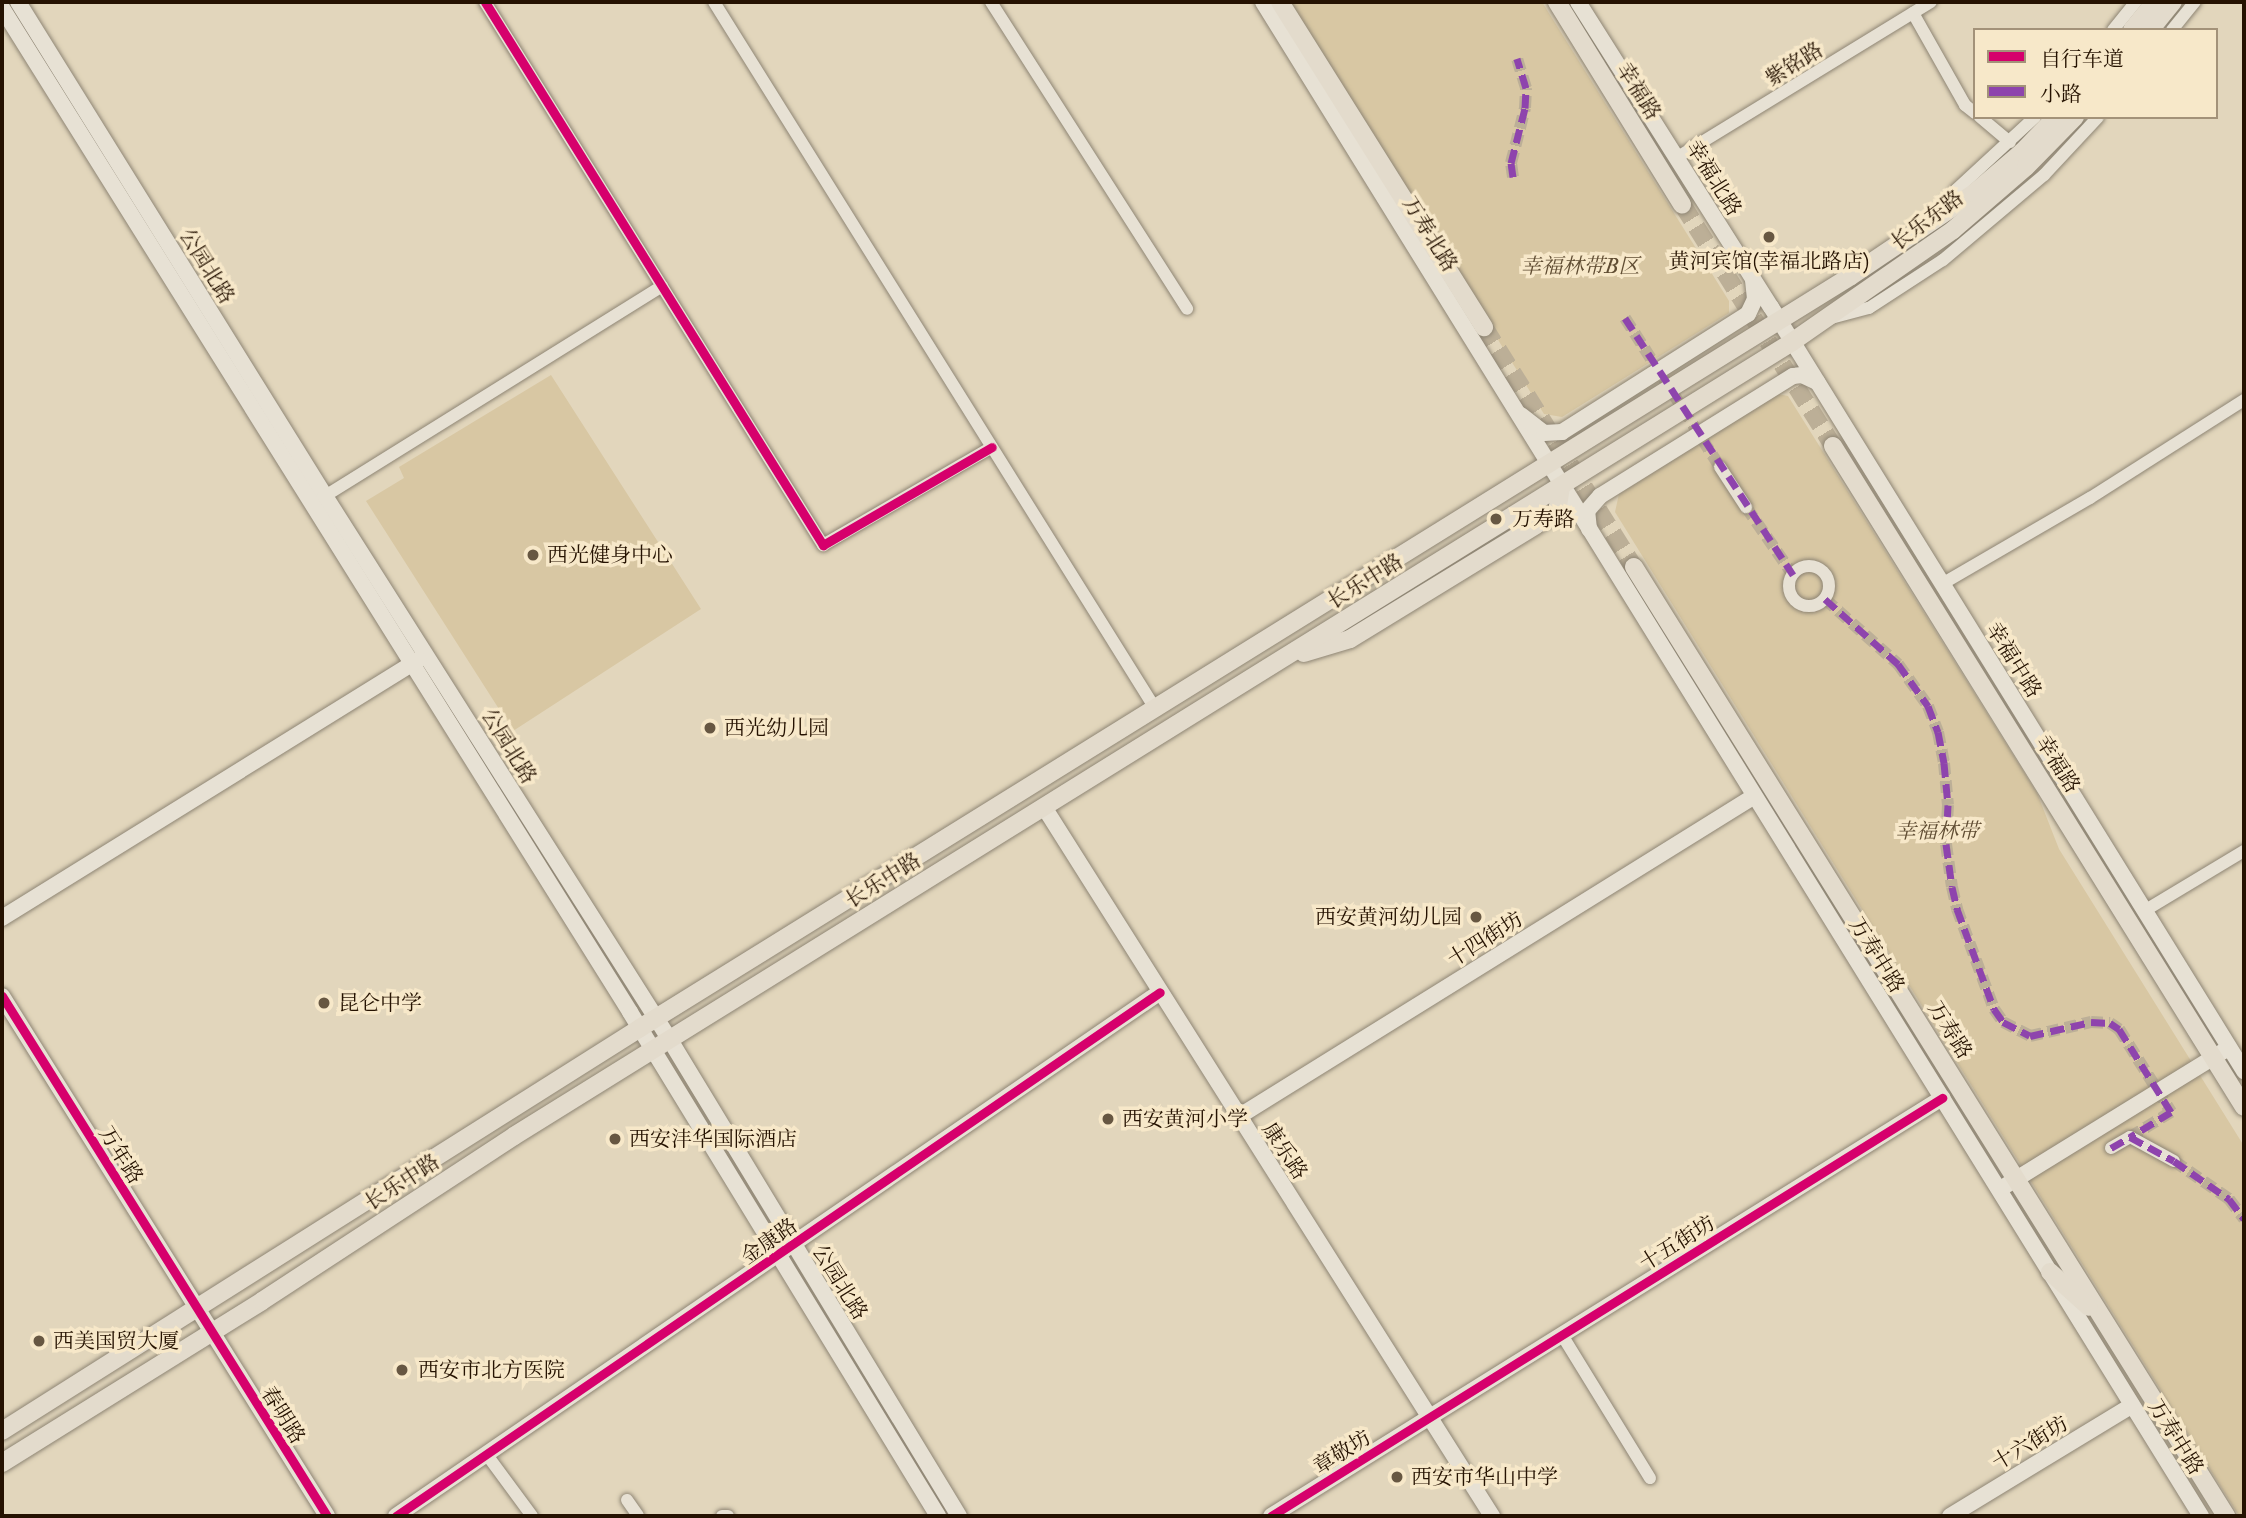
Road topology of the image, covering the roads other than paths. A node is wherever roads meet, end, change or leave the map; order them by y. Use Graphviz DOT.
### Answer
graph roads {
  1 [pos="18,2"];
  2 [pos="714,2"];
  3 [pos="991,2"];
  4 [pos="1262,2"];
  5 [pos="1280,2"];
  6 [pos="1557,2"];
  7 [pos="1578,2"];
  8 [pos="1931,2"];
  9 [pos="2136,2"];
  10 [pos="2179,2"];
  11 [pos="2195,2"];
  12 [pos="490,3"];
  13 [pos="2,8"];
  14 [pos="2166,12"];
  15 [pos="1913,13"];
  16 [pos="2115,28"];
  17 [pos="2136,28"];
  18 [pos="2152,28"];
  19 [pos="1973,111"];
  20 [pos="1982,119"];
  21 [pos="2033,119"];
  22 [pos="2054,119"];
  23 [pos="2073,119"];
  24 [pos="2096,119"];
  25 [pos="2010,142"];
  26 [pos="1676,158"];
  27 [pos="1682,204"];
  28 [pos="1938,216"];
  29 [pos="1752,276"];
  30 [pos="662,286"];
  31 [pos="1187,309"];
  32 [pos="1779,320"];
  33 [pos="1824,320"];
  34 [pos="1484,327"];
  35 [pos="1792,342"];
  36 [pos="1817,382"];
  37 [pos="2244,400"];
  38 [pos="1509,404"];
  39 [pos="1833,446"];
  40 [pos="992,447"];
  41 [pos="1547,465"];
  42 [pos="1720,467"];
  43 [pos="1561,487"];
  44 [pos="325,496"];
  45 [pos="1746,507"];
  46 [pos="1590,534"];
  47 [pos="1634,567"];
  48 [pos="1942,584"];
  49 [pos="426,655"];
  50 [pos="411,664"];
  51 [pos="1217,670"];
  52 [pos="1230,692"];
  53 [pos="1156,710"];
  54 [pos="1753,797"];
  55 [pos="1044,807"];
  56 [pos="2244,851"];
  57 [pos="1845,905"];
  58 [pos="2144,911"];
  59 [pos="2,918"];
  60 [pos="1160,992"];
  61 [pos="2,996"];
  62 [pos="1888,1012"];
  63 [pos="656,1019"];
  64 [pos="640,1028"];
  65 [pos="670,1040"];
  66 [pos="2229,1048"];
  67 [pos="653,1050"];
  68 [pos="2213,1057"];
  69 [pos="2244,1071"];
  70 [pos="1942,1098"];
  71 [pos="2244,1107"];
  72 [pos="1238,1117"];
  73 [pos="2111,1148"];
  74 [pos="2174,1161"];
  75 [pos="2016,1179"];
  76 [pos="2000,1189"];
  77 [pos="793,1246"];
  78 [pos="779,1256"];
  79 [pos="2050,1272"];
  80 [pos="195,1308"];
  81 [pos="2105,1321"];
  82 [pos="210,1332"];
  83 [pos="1562,1335"];
  84 [pos="2131,1406"];
  85 [pos="1430,1417"];
  86 [pos="2,1430"];
  87 [pos="487,1455"];
  88 [pos="2,1463"];
  89 [pos="1650,1478"];
  90 [pos="627,1500"];
  91 [pos="327,1516"];
  92 [pos="396,1516"];
  93 [pos="532,1516"];
  94 [pos="638,1516"];
  95 [pos="722,1516"];
  96 [pos="728,1516"];
  97 [pos="938,1516"];
  98 [pos="959,1516"];
  99 [pos="1271,1516"];
  100 [pos="1492,1516"];
  101 [pos="1950,1516"];
  102 [pos="2202,1516"];
  103 [pos="2226,1516"];
  1 -- 44 [label="main road, 公园北路"];
  2 -- 40 [label="street"];
  3 -- 31 [label="street"];
  4 -- 38 [label="main road, 万寿北路"];
  5 -- 34 [label="main road"];
  6 -- 27 [label="main road, 幸福路"];
  7 -- 26 [label="main road, 幸福北路"];
  8 -- 15 [label="street, 紫铭路"];
  9 -- 16 [label="street"];
  10 -- 14 [label="main road"];
  11 -- 14 [label="street"];
  12 -- 30 [label="street"];
  13 -- 50 [label="main road, 公园北路"];
  14 -- 17 [label="main road"];
  14 -- 18 [label="main road"];
  15 -- 19 [label="street"];
  15 -- 26 [label="street, 紫铭路"];
  20 -- 25 [label="street"];
  21 -- 25 [label="street"];
  22 -- 28 [label="main road, 长乐东路"];
  23 -- 33 [label="main road, 长乐东路"];
  24 -- 33 [label="street"];
  25 -- 28 [label="street"];
  26 -- 29 [label="main road, 幸福北路"];
  28 -- 32 [label="main road, 长乐东路"];
  29 -- 32 [label="main road, 幸福北路"];
  29 -- 38 [label="main road"];
  30 -- 40 [label="street"];
  30 -- 44 [label="street"];
  32 -- 35 [label="main road, 幸福北路"];
  32 -- 41 [label="main road, 长乐中路"];
  33 -- 35 [label="main road, 长乐东路"];
  35 -- 36 [label="main road, 幸福中路"];
  35 -- 43 [label="main road, 长乐中路"];
  36 -- 46 [label="main road"];
  36 -- 48 [label="main road, 幸福中路"];
  37 -- 48 [label="street"];
  38 -- 41 [label="main road, 万寿北路"];
  39 -- 68 [label="main road, 幸福路"];
  40 -- 53 [label="street"];
  41 -- 43 [label="main road, 万寿北路"];
  41 -- 51 [label="main road, 长乐中路"];
  42 -- 45 [label="street"];
  43 -- 46 [label="main road, 万寿中路"];
  43 -- 52 [label="main road, 长乐中路"];
  44 -- 49 [label="main road, 公园北路"];
  46 -- 54 [label="main road, 万寿中路"];
  47 -- 57 [label="main road, 万寿路"];
  48 -- 58 [label="main road, 幸福中路"];
  49 -- 50 [label="main road"];
  49 -- 63 [label="main road, 公园北路"];
  50 -- 59 [label="main road"];
  50 -- 64 [label="main road, 公园北路"];
  51 -- 52 [label="main road"];
  51 -- 53 [label="main road, 长乐中路"];
  52 -- 55 [label="main road, 长乐中路"];
  53 -- 63 [label="main road, 长乐中路"];
  54 -- 62 [label="main road, 万寿中路"];
  54 -- 72 [label="main road, 十四街坊"];
  55 -- 60 [label="main road, 康乐路"];
  55 -- 65 [label="main road, 长乐中路"];
  56 -- 58 [label="street"];
  57 -- 62 [label="main road"];
  57 -- 75 [label="main road, 万寿路"];
  58 -- 66 [label="main road, 幸福中路"];
  60 -- 72 [label="main road, 康乐路"];
  60 -- 77 [label="main road, 金康路"];
  61 -- 80 [label="main road, 万年路"];
  62 -- 70 [label="main road, 万寿中路"];
  63 -- 64 [label="main road, 长乐中路"];
  63 -- 65 [label="main road, 公园北路"];
  64 -- 67 [label="main road, 公园北路"];
  64 -- 80 [label="main road, 长乐中路"];
  65 -- 67 [label="main road, 长乐中路"];
  65 -- 77 [label="main road, 公园北路"];
  66 -- 68 [label="main road"];
  66 -- 69 [label="main road, 幸福中路"];
  67 -- 78 [label="main road, 公园北路"];
  67 -- 82 [label="main road, 长乐中路"];
  68 -- 71 [label="main road, 幸福路"];
  68 -- 75 [label="main road"];
  70 -- 76 [label="main road, 万寿中路"];
  70 -- 83 [label="main road, 十五街坊"];
  72 -- 85 [label="main road, 康乐路"];
  73 -- 74 [label="street"];
  75 -- 76 [label="main road"];
  75 -- 81 [label="main road, 万寿路"];
  76 -- 79 [label="main road, 万寿中路"];
  77 -- 78 [label="main road, 金康路"];
  77 -- 98 [label="main road, 公园北路"];
  78 -- 87 [label="main road, 金康路"];
  78 -- 97 [label="main road, 公园北路"];
  79 -- 81 [label="main road"];
  79 -- 84 [label="main road, 万寿中路"];
  80 -- 82 [label="main road, 万年路"];
  80 -- 86 [label="main road, 长乐中路"];
  81 -- 103 [label="main road, 万寿路"];
  82 -- 88 [label="main road, 长乐中路"];
  82 -- 91 [label="main road, 春明路"];
  83 -- 85 [label="main road, 十五街坊"];
  83 -- 89 [label="street"];
  84 -- 101 [label="main road, 十六街坊"];
  84 -- 102 [label="main road, 万寿中路"];
  85 -- 99 [label="main road, 章敬坊"];
  85 -- 100 [label="main road, 康乐路"];
  87 -- 92 [label="main road, 金康路"];
  87 -- 93 [label="street"];
  90 -- 94 [label="street"];
  95 -- 96 [label="street"];
}
